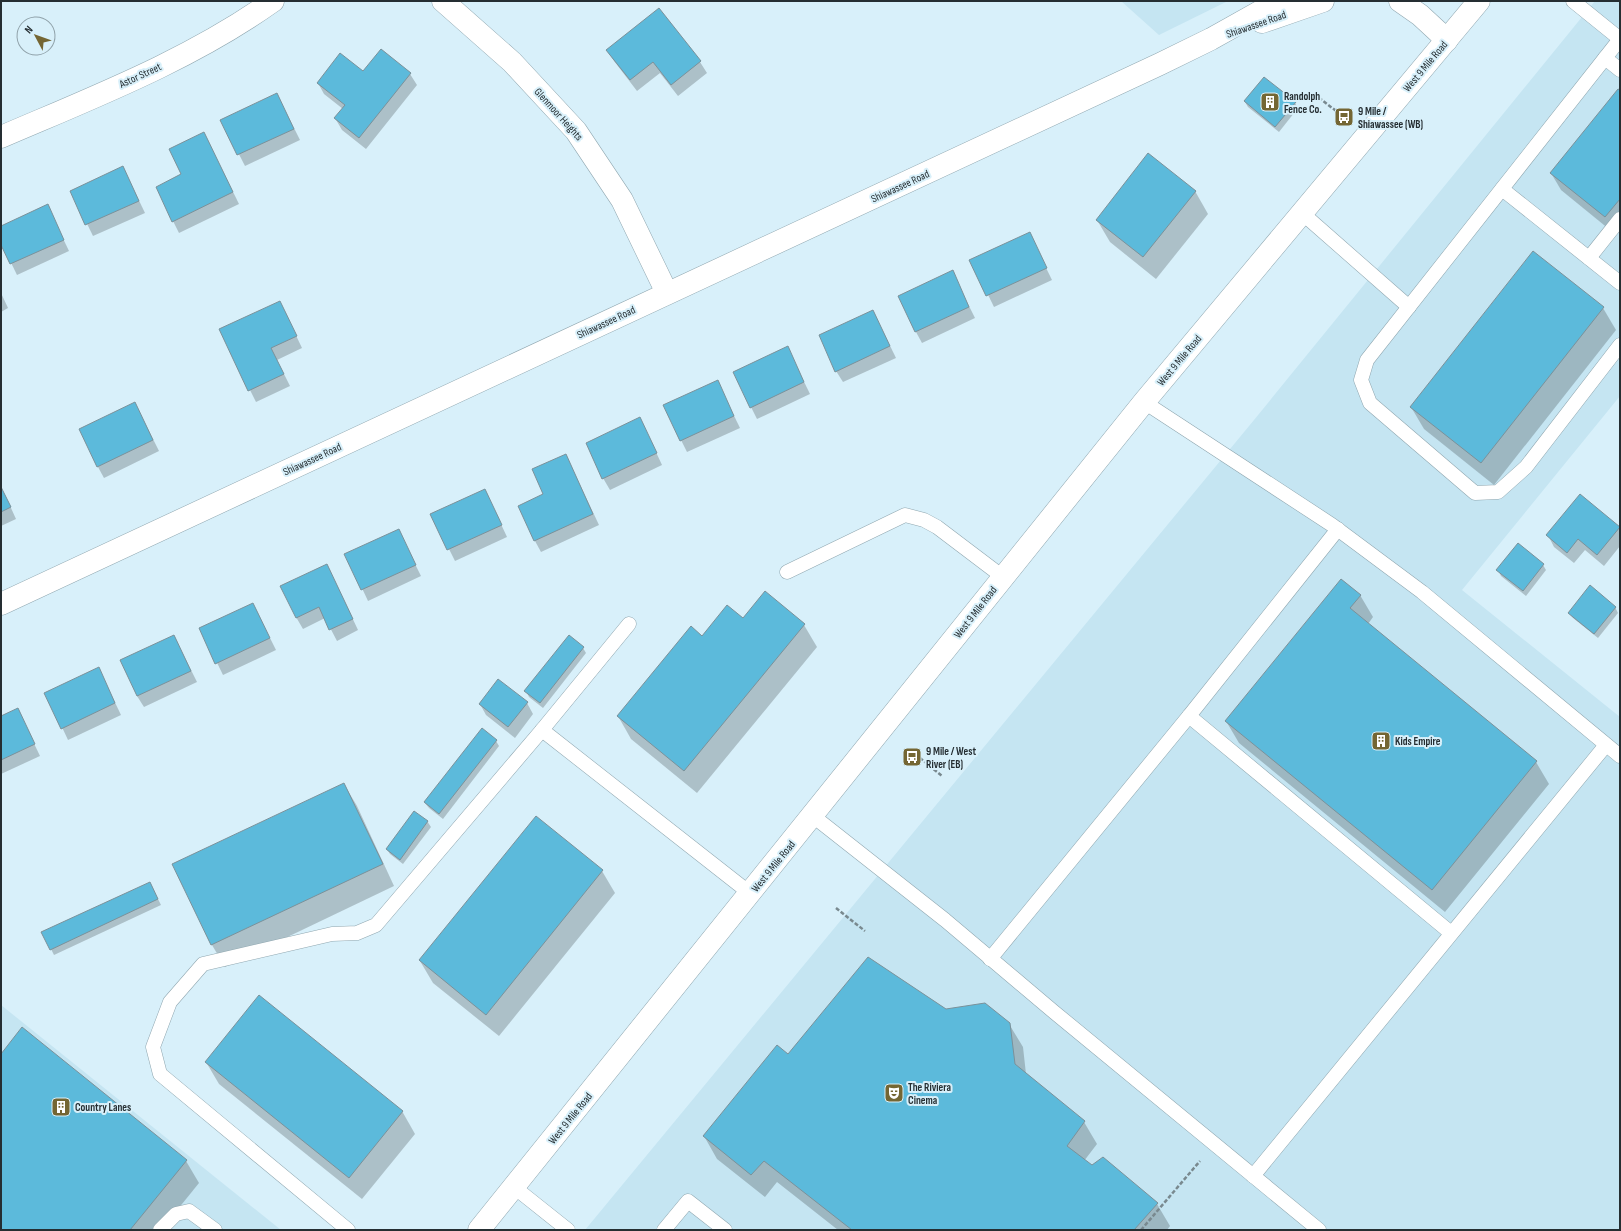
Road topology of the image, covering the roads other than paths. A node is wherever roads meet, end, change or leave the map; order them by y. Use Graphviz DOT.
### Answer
graph roads {
  1 [pos="273,1"];
  2 [pos="443,1"];
  3 [pos="1279,1"];
  4 [pos="1323,1"];
  5 [pos="1400,1"];
  6 [pos="1479,1"];
  7 [pos="1573,1"];
  8 [pos="1211,39"];
  9 [pos="1620,39"];
  10 [pos="1447,40"];
  11 [pos="1605,58"];
  12 [pos="1620,70"];
  13 [pos="1,137"];
  14 [pos="1502,189"];
  15 [pos="1302,213"];
  16 [pos="1620,220"];
  17 [pos="1589,258"];
  18 [pos="1620,283"];
  19 [pos="667,293"];
  20 [pos="1409,307"];
  21 [pos="1620,345"];
  22 [pos="1144,402"];
  23 [pos="1338,529"];
  24 [pos="787,572"];
  25 [pos="1003,577"];
  26 [pos="1,604"];
  27 [pos="629,624"];
  28 [pos="1189,716"];
  29 [pos="542,730"];
  30 [pos="1606,745"];
  31 [pos="1620,756"];
  32 [pos="813,816"];
  33 [pos="750,894"];
  34 [pos="1451,933"];
  35 [pos="990,959"];
  36 [pos="1252,1176"];
  37 [pos="514,1187"];
  38 [pos="160,1230"];
  39 [pos="215,1230"];
  40 [pos="348,1230"];
  41 [pos="479,1230"];
  42 [pos="568,1230"];
  43 [pos="664,1230"];
  44 [pos="725,1230"];
  45 [pos="1319,1230"];
  1 -- 13 [label="street, Astor Street"];
  2 -- 19 [label="street, Glenmoor Heights"];
  3 -- 8 [label="street, Shiawassee Road"];
  4 -- 8 [label="street, Shiawassee Road"];
  5 -- 10 [label="street"];
  6 -- 10 [label="street, West 9 Mile Road"];
  7 -- 9 [label="lane"];
  8 -- 19 [label="street, Shiawassee Road"];
  9 -- 11 [label="lane"];
  10 -- 15 [label="street, West 9 Mile Road"];
  11 -- 12 [label="lane"];
  11 -- 14 [label="lane"];
  14 -- 17 [label="lane"];
  14 -- 20 [label="lane"];
  15 -- 20 [label="lane"];
  15 -- 22 [label="street, West 9 Mile Road"];
  16 -- 17 [label="lane"];
  17 -- 18 [label="lane"];
  19 -- 26 [label="street, Shiawassee Road"];
  20 -- 21 [label="lane"];
  22 -- 23 [label="lane"];
  22 -- 25 [label="street, West 9 Mile Road"];
  23 -- 28 [label="lane"];
  23 -- 30 [label="lane"];
  24 -- 25 [label="lane"];
  25 -- 32 [label="street, West 9 Mile Road"];
  27 -- 29 [label="lane"];
  28 -- 34 [label="lane"];
  28 -- 35 [label="lane"];
  29 -- 33 [label="lane"];
  29 -- 40 [label="lane"];
  30 -- 31 [label="lane"];
  30 -- 34 [label="lane"];
  32 -- 33 [label="street, West 9 Mile Road"];
  32 -- 35 [label="lane"];
  33 -- 37 [label="street, West 9 Mile Road"];
  34 -- 36 [label="lane"];
  35 -- 36 [label="lane"];
  36 -- 45 [label="lane"];
  37 -- 41 [label="street, West 9 Mile Road"];
  37 -- 42 [label="lane"];
  38 -- 39 [label="lane"];
  43 -- 44 [label="lane"];
}
